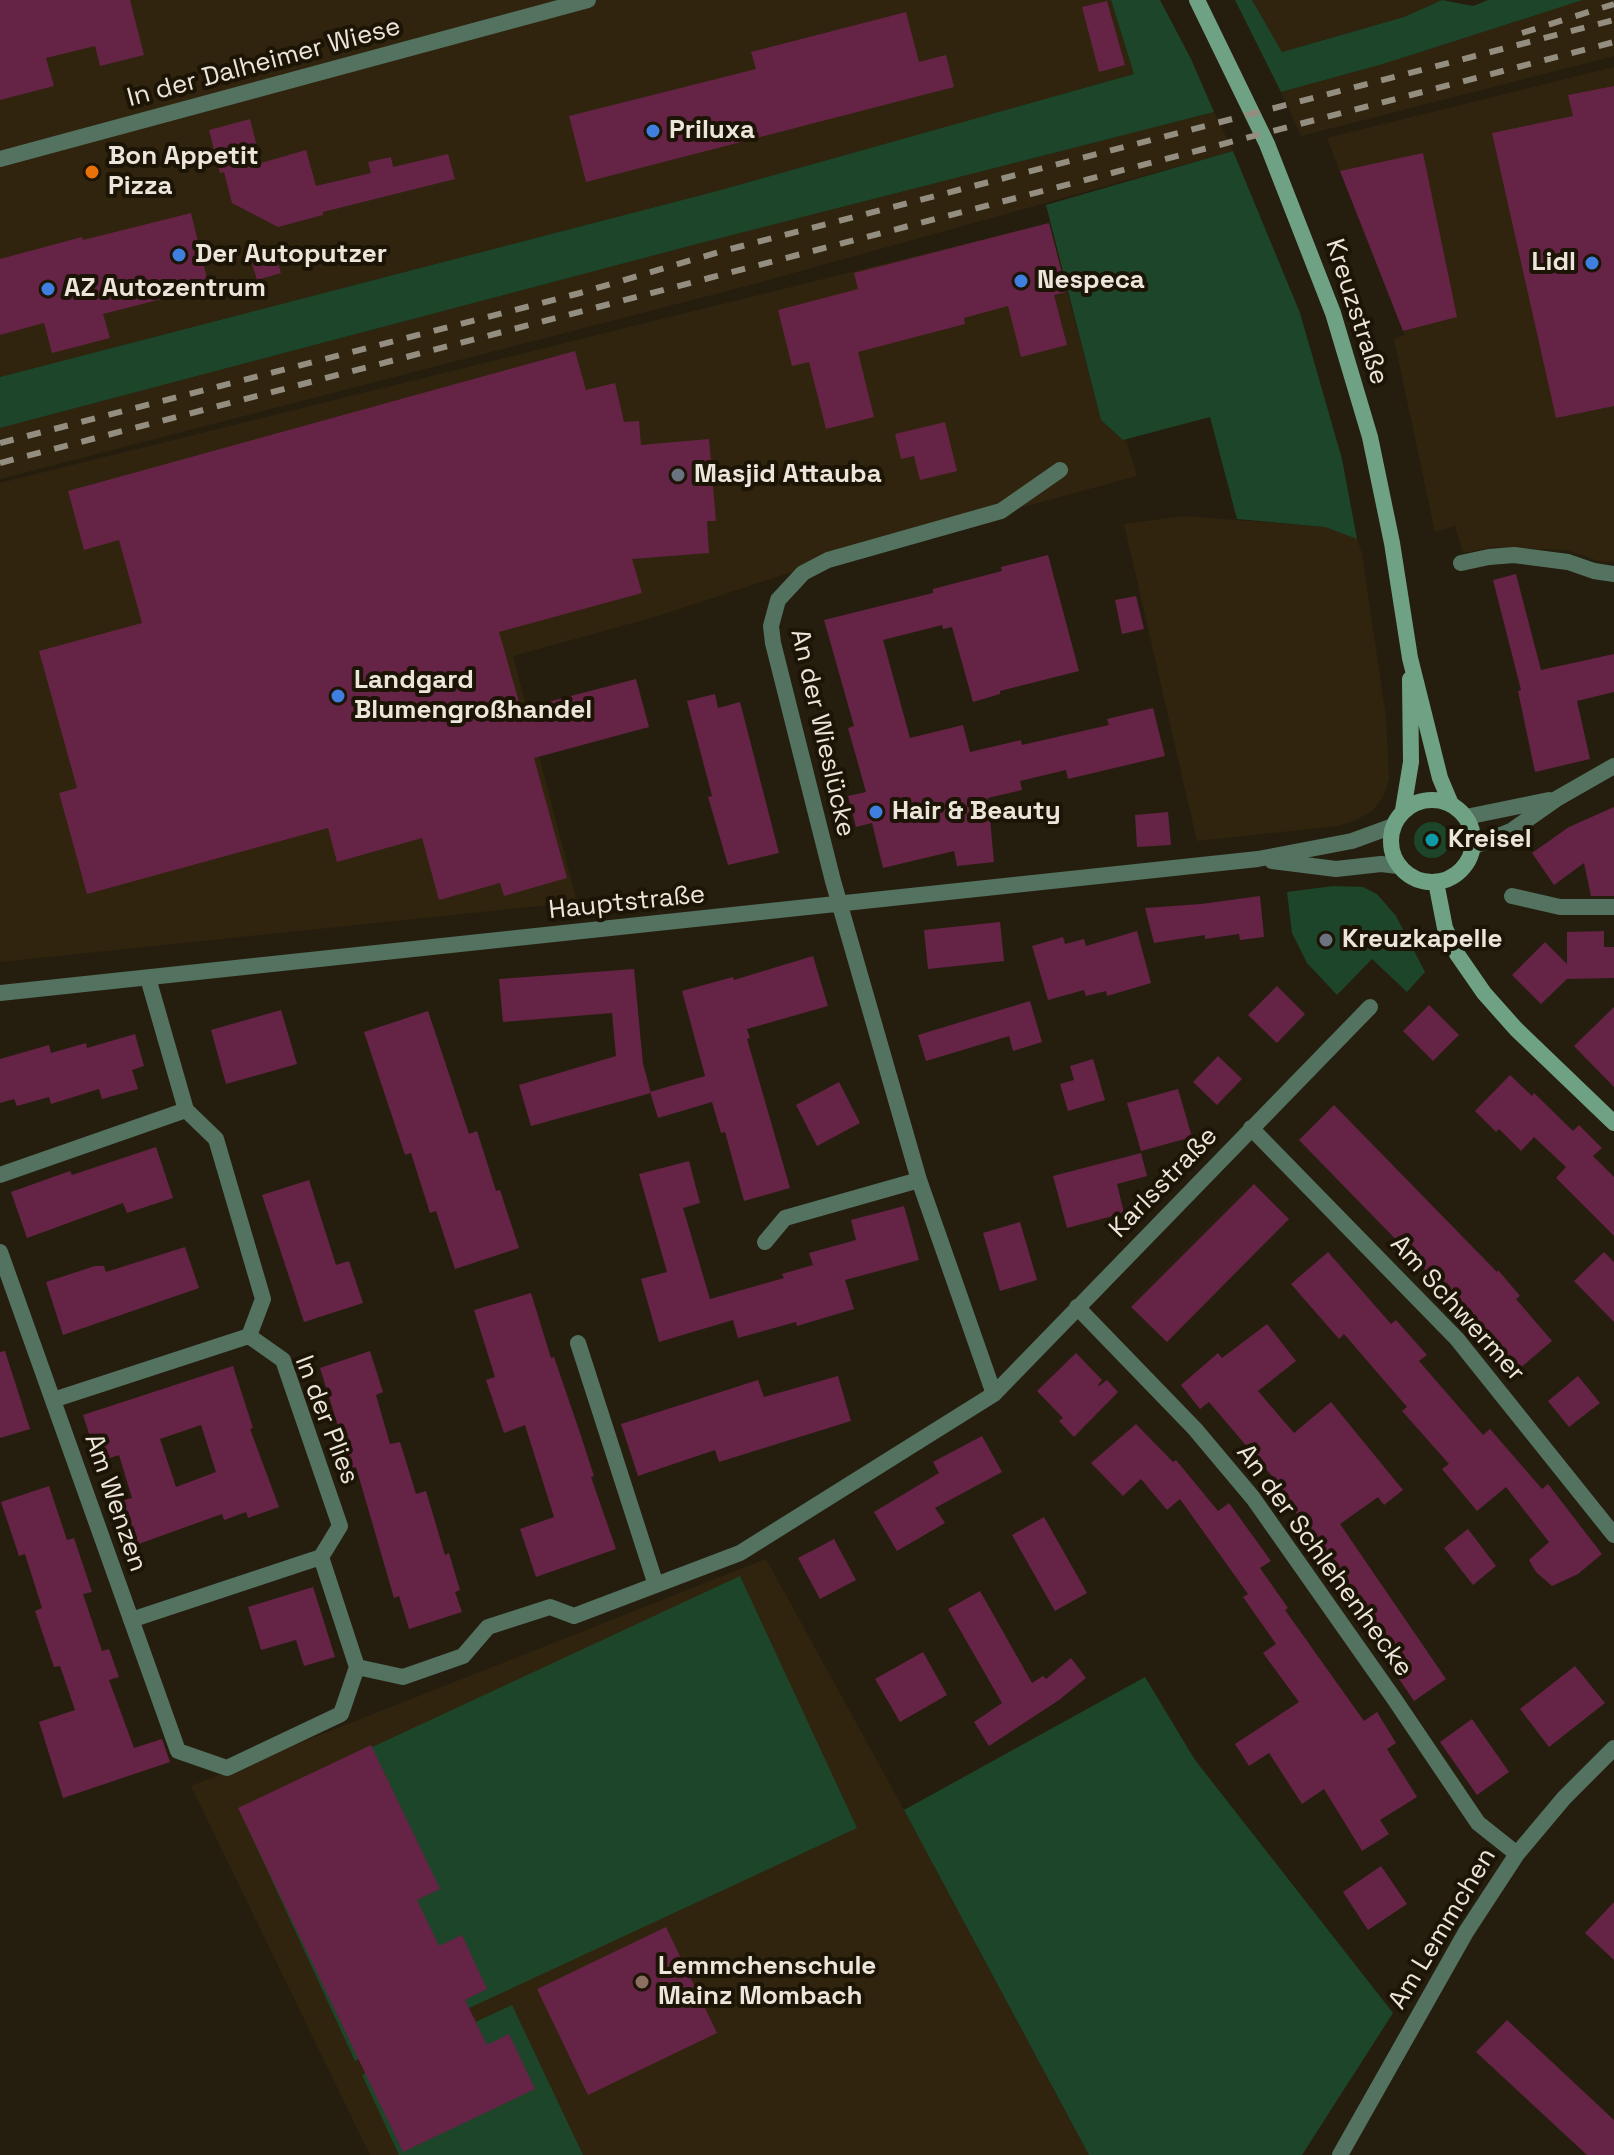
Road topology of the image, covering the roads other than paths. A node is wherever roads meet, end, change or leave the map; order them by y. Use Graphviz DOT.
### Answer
graph roads {
  1 [pos="588,0"];
  2 [pos="1197,0"];
  3 [pos="0,159"];
  4 [pos="1060,470"];
  5 [pos="1461,563"];
  6 [pos="1614,574"];
  7 [pos="1410,658"];
  8 [pos="1614,766"];
  9 [pos="1558,798"];
  10 [pos="1451,804"];
  11 [pos="1403,810"];
  12 [pos="1466,817"];
  13 [pos="1393,826"];
  14 [pos="1472,847"];
  15 [pos="1258,859"];
  16 [pos="1398,866"];
  17 [pos="1436,882"];
  18 [pos="1512,896"];
  19 [pos="842,905"];
  20 [pos="1614,907"];
  21 [pos="148,978"];
  22 [pos="0,993"];
  23 [pos="1370,1007"];
  24 [pos="186,1110"];
  25 [pos="1614,1123"];
  26 [pos="1251,1128"];
  27 [pos="0,1175"];
  28 [pos="919,1180"];
  29 [pos="765,1242"];
  30 [pos="0,1252"];
  31 [pos="1077,1307"];
  32 [pos="249,1336"];
  33 [pos="578,1343"];
  34 [pos="994,1394"];
  35 [pos="53,1400"];
  36 [pos="1614,1535"];
  37 [pos="321,1557"];
  38 [pos="656,1585"];
  39 [pos="131,1620"];
  40 [pos="357,1667"];
  41 [pos="1614,1748"];
  42 [pos="1517,1854"];
  43 [pos="1340,2155"];
  1 -- 3 [label="street, In der Dalheimer Wiese"];
  2 -- 7 [label="street, Kreuzstraße"];
  4 -- 19 [label="street, An der Wieslücke"];
  5 -- 6 [label="street"];
  7 -- 10 [label="street, Kreuzstraße"];
  7 -- 11 [label="street, Kreuzstraße"];
  8 -- 9 [label="street"];
  9 -- 12 [label="street"];
  9 -- 14 [label="street"];
  10 -- 11 [label="street"];
  10 -- 12 [label="street"];
  11 -- 13 [label="street"];
  12 -- 14 [label="street"];
  13 -- 15 [label="street, Hauptstraße"];
  13 -- 16 [label="street"];
  14 -- 17 [label="street"];
  15 -- 16 [label="street, Hauptstraße"];
  15 -- 19 [label="street, Hauptstraße"];
  16 -- 17 [label="street, Hauptstraße"];
  17 -- 25 [label="street"];
  18 -- 20 [label="street"];
  19 -- 21 [label="street, Hauptstraße"];
  19 -- 28 [label="street"];
  21 -- 22 [label="street, Hauptstraße"];
  21 -- 24 [label="street"];
  23 -- 26 [label="street, Karlsstraße"];
  24 -- 27 [label="street"];
  24 -- 32 [label="street"];
  26 -- 31 [label="street, Karlsstraße"];
  26 -- 36 [label="street, Am Schwermer"];
  28 -- 29 [label="street"];
  28 -- 34 [label="street"];
  30 -- 35 [label="street, Am Wenzen"];
  31 -- 34 [label="street, Karlsstraße"];
  31 -- 42 [label="street, An der Schlehenhecke"];
  32 -- 35 [label="street"];
  32 -- 37 [label="street, In der Plies"];
  33 -- 38 [label="street"];
  34 -- 38 [label="street, Karlsstraße"];
  35 -- 39 [label="street, Am Wenzen"];
  37 -- 39 [label="street"];
  37 -- 40 [label="street"];
  38 -- 40 [label="street, Karlsstraße"];
  39 -- 40 [label="street, Am Wenzen"];
  41 -- 42 [label="street, Am Lemmchen"];
  42 -- 43 [label="street, Am Lemmchen"];
}
